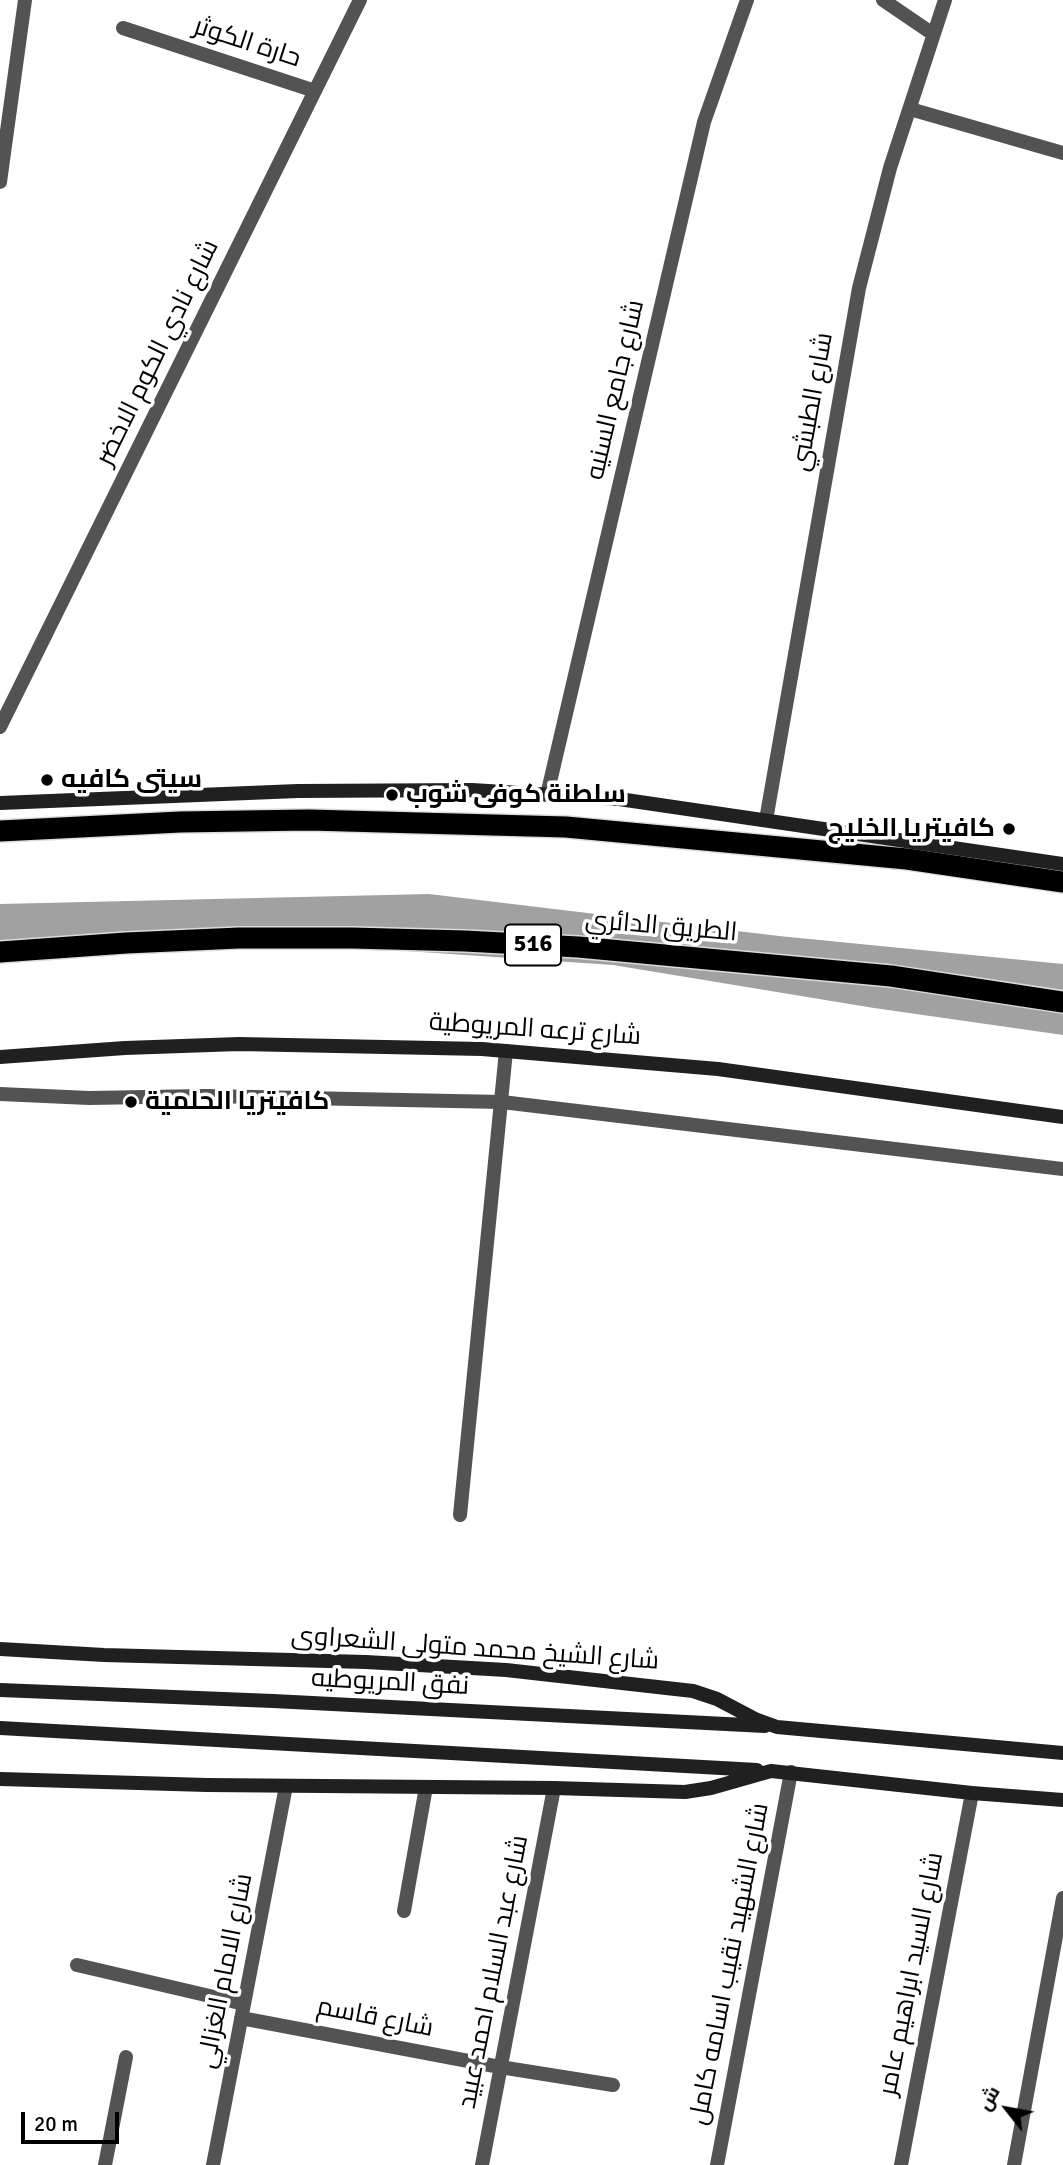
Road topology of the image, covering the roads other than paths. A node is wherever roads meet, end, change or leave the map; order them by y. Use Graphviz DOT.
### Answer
graph roads {
  1 [pos="25,0"];
  2 [pos="360,0"];
  3 [pos="747,0"];
  4 [pos="883,0"];
  5 [pos="944,0"];
  6 [pos="123,28"];
  7 [pos="933,34"];
  8 [pos="315,91"];
  9 [pos="910,109"];
  10 [pos="1063,153"];
  11 [pos="0,182"];
  12 [pos="0,727"];
  13 [pos="547,795"];
  14 [pos="0,803"];
  15 [pos="766,820"];
  16 [pos="0,831"];
  17 [pos="1063,864"];
  18 [pos="1063,882"];
  19 [pos="0,952"];
  20 [pos="1063,1002"];
  21 [pos="506,1051"];
  22 [pos="0,1057"];
  23 [pos="0,1094"];
  24 [pos="502,1102"];
  25 [pos="1063,1117"];
  26 [pos="1063,1169"];
  27 [pos="460,1515"];
  28 [pos="0,1649"];
  29 [pos="0,1690"];
  30 [pos="777,1727"];
  31 [pos="0,1728"];
  32 [pos="1063,1753"];
  33 [pos="771,1771"];
  34 [pos="791,1772"];
  35 [pos="0,1779"];
  36 [pos="286,1786"];
  37 [pos="426,1787"];
  38 [pos="554,1788"];
  39 [pos="972,1793"];
  40 [pos="1063,1800"];
  41 [pos="1063,1899"];
  42 [pos="404,1911"];
  43 [pos="77,1965"];
  44 [pos="243,2011"];
  45 [pos="126,2057"];
  46 [pos="500,2067"];
  47 [pos="613,2085"];
  48 [pos="105,2165"];
  49 [pos="213,2165"];
  50 [pos="482,2165"];
  51 [pos="717,2165"];
  52 [pos="901,2165"];
  53 [pos="1014,2165"];
  1 -- 11 [label="street"];
  2 -- 8 [label="street, شارع نادي الكوم الاخضر"];
  3 -- 13 [label="street, شارع جامع السنيه"];
  4 -- 7 [label="street"];
  5 -- 7 [label="street, شارع الطبشي"];
  6 -- 8 [label="street, حارة الكوثر"];
  7 -- 9 [label="street, شارع الطبشي"];
  8 -- 12 [label="street, شارع نادي الكوم الاخضر"];
  9 -- 10 [label="street"];
  9 -- 15 [label="street, شارع الطبشي"];
  13 -- 14 [label="main road"];
  13 -- 15 [label="main road"];
  15 -- 17 [label="main road"];
  16 -- 18 [label="highway"];
  19 -- 20 [label="highway, الطريق الدائري / 516"];
  21 -- 22 [label="main road, شارع ترعه المريوطية"];
  21 -- 24 [label="street"];
  21 -- 25 [label="main road, شارع ترعه المريوطية"];
  23 -- 24 [label="street"];
  24 -- 26 [label="street"];
  24 -- 27 [label="street"];
  28 -- 30 [label="main road, شارع الشيخ محمد متولى الشعراوى"];
  29 -- 30 [label="main road, نفق المريوطيه"];
  30 -- 32 [label="main road, شارع الشيخ محمد متولى الشعراوى"];
  31 -- 33 [label="main road"];
  33 -- 34 [label="main road"];
  33 -- 38 [label="main road"];
  34 -- 39 [label="main road"];
  34 -- 51 [label="street, شارع الشهيد نقيب اسامه كامل"];
  35 -- 36 [label="main road"];
  36 -- 37 [label="main road"];
  36 -- 44 [label="street, شارع الامام الغزالي"];
  37 -- 38 [label="main road"];
  37 -- 42 [label="street"];
  38 -- 46 [label="street, شارع عبد السلام احمد عبيد"];
  39 -- 40 [label="main road"];
  39 -- 52 [label="street, شارع السيد ابراهيم عامر"];
  41 -- 53 [label="street"];
  43 -- 44 [label="street, شارع قاسم"];
  44 -- 46 [label="street, شارع قاسم"];
  44 -- 49 [label="street, شارع الامام الغزالي"];
  45 -- 48 [label="street"];
  46 -- 47 [label="street, شارع قاسم"];
  46 -- 50 [label="street, شارع عبد السلام احمد عبيد"];
}
